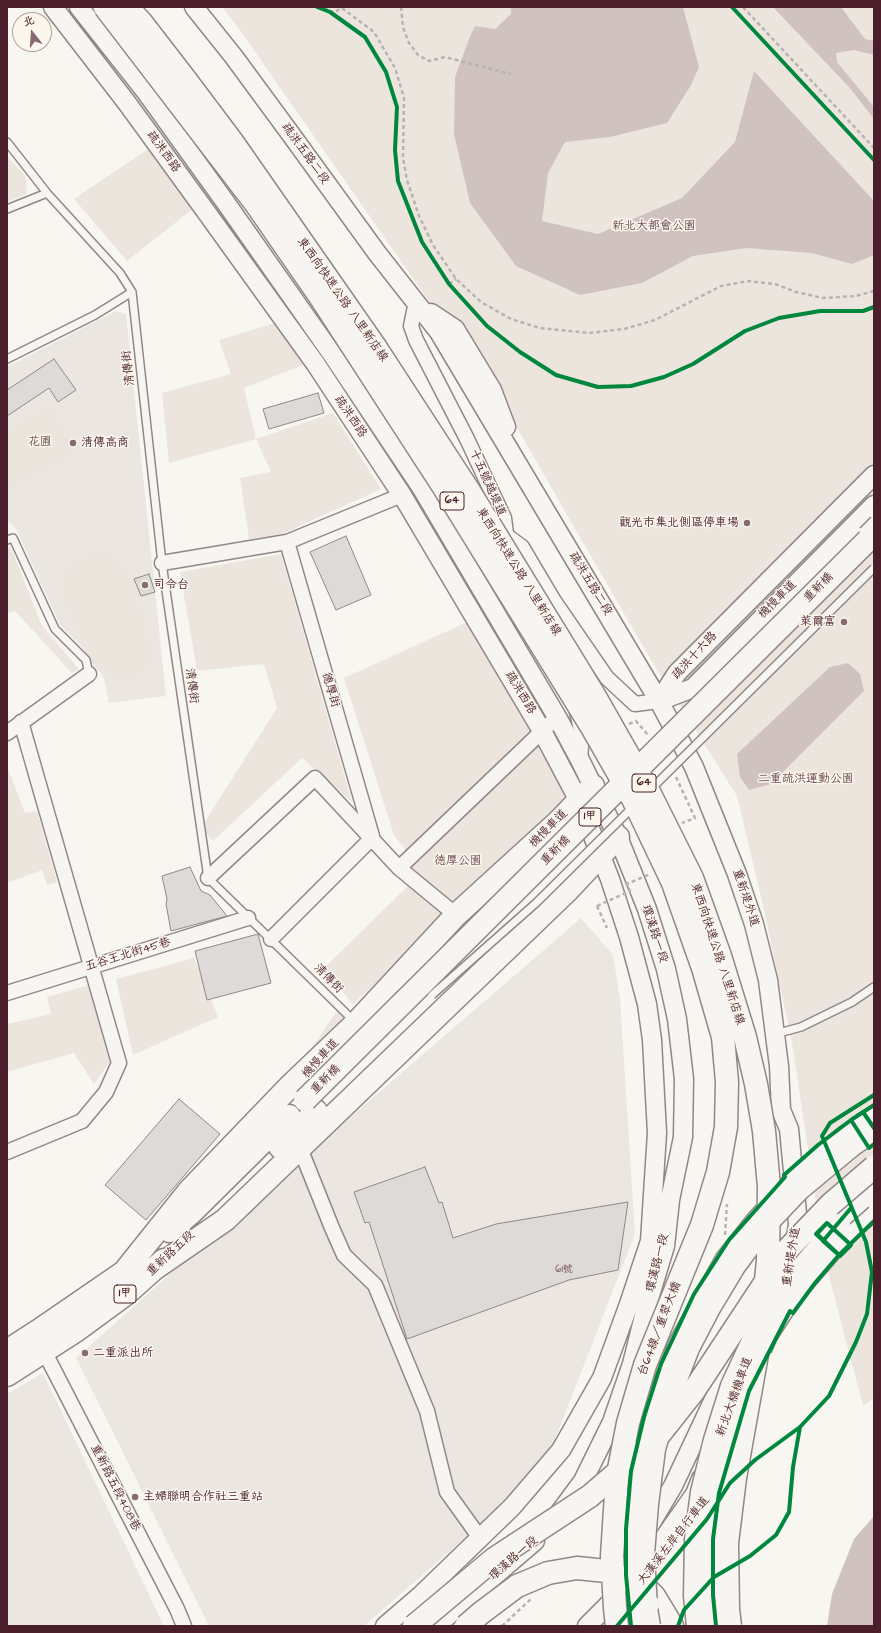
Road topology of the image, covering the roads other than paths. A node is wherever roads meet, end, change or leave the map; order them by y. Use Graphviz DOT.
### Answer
graph roads {
  1 [pos="53,7"];
  2 [pos="79,7"];
  3 [pos="105,7"];
  4 [pos="127,7"];
  5 [pos="194,7"];
  6 [pos="7,142"];
  7 [pos="47,193"];
  8 [pos="7,209"];
  9 [pos="132,292"];
  10 [pos="416,302"];
  11 [pos="332,354"];
  12 [pos="7,359"];
  13 [pos="315,363"];
  14 [pos="874,475"];
  15 [pos="402,495"];
  16 [pos="874,505"];
  17 [pos="874,520"];
  18 [pos="866,535"];
  19 [pos="507,538"];
  20 [pos="7,540"];
  21 [pos="287,542"];
  22 [pos="874,553"];
  23 [pos="162,563"];
  24 [pos="874,568"];
  25 [pos="89,674"];
  26 [pos="659,701"];
  27 [pos="678,716"];
  28 [pos="557,717"];
  29 [pos="22,722"];
  30 [pos="667,727"];
  31 [pos="542,731"];
  32 [pos="7,733"];
  33 [pos="639,755"];
  34 [pos="580,760"];
  35 [pos="592,797"];
  36 [pos="618,837"];
  37 [pos="372,838"];
  38 [pos="601,856"];
  39 [pos="399,868"];
  40 [pos="208,878"];
  41 [pos="456,916"];
  42 [pos="248,918"];
  43 [pos="271,939"];
  44 [pos="92,966"];
  45 [pos="874,987"];
  46 [pos="7,993"];
  47 [pos="432,994"];
  48 [pos="356,1023"];
  49 [pos="774,1034"];
  50 [pos="723,1037"];
  51 [pos="337,1057"];
  52 [pos="303,1104"];
  53 [pos="781,1110"];
  54 [pos="874,1114"];
  55 [pos="874,1130"];
  56 [pos="300,1148"];
  57 [pos="7,1152"];
  58 [pos="874,1167"];
  59 [pos="874,1178"];
  60 [pos="874,1195"];
  61 [pos="874,1213"];
  62 [pos="154,1269"];
  63 [pos="124,1272"];
  64 [pos="44,1351"];
  65 [pos="7,1352"];
  66 [pos="7,1375"];
  67 [pos="480,1538"];
  68 [pos="614,1598"];
  69 [pos="184,1626"];
  70 [pos="385,1626"];
  71 [pos="414,1626"];
  72 [pos="421,1626"];
  73 [pos="436,1626"];
  74 [pos="458,1626"];
  75 [pos="466,1626"];
  76 [pos="587,1626"];
  77 [pos="617,1626"];
  78 [pos="636,1626"];
  79 [pos="649,1626"];
  80 [pos="663,1626"];
  81 [pos="672,1626"];
  82 [pos="698,1626"];
  83 [pos="713,1626"];
  84 [pos="730,1626"];
  1 -- 13 [label="street, 疏洪西路"];
  2 -- 11 [label="street, 疏洪西路"];
  3 -- 50 [label="main road, 東西向快速公路 八里新店線 / 64, bridge"];
  4 -- 84 [label="main road, 東西向快速公路 八里新店線 / 64, bridge"];
  5 -- 10 [label="street, 疏洪五路二段"];
  6 -- 7 [label="lane, 清傳街"];
  7 -- 8 [label="lane"];
  7 -- 9 [label="lane, 清傳街"];
  9 -- 12 [label="lane"];
  9 -- 23 [label="lane, 清傳街"];
  10 -- 19 [label="street, 十五號越堤道"];
  10 -- 26 [label="street, 疏洪五路二段"];
  11 -- 13 [label="street"];
  11 -- 19 [label="street"];
  11 -- 28 [label="street, 疏洪西路"];
  13 -- 15 [label="street, 疏洪西路"];
  14 -- 26 [label="street, 疏洪十六路"];
  15 -- 21 [label="street"];
  15 -- 31 [label="street, 疏洪西路"];
  16 -- 26 [label="street, 疏洪十六路"];
  17 -- 18 [label="lane, bridge"];
  18 -- 52 [label="main road, 重新橋 / 1甲, bridge"];
  19 -- 26 [label="street"];
  19 -- 34 [label="street, 十五號越堤道"];
  20 -- 25 [label="lane"];
  21 -- 23 [label="street"];
  21 -- 37 [label="street, 德厚街"];
  22 -- 47 [label="main road, 重新橋 / 1甲, bridge"];
  23 -- 40 [label="lane, 清傳街"];
  24 -- 47 [label="lane, bridge"];
  25 -- 29 [label="street"];
  26 -- 49 [label="street, 重新堤外道"];
  27 -- 30 [label="lane"];
  28 -- 31 [label="street"];
  28 -- 34 [label="street, 疏洪西路"];
  29 -- 32 [label="street"];
  29 -- 44 [label="street"];
  31 -- 35 [label="street, 疏洪西路"];
  31 -- 39 [label="street"];
  33 -- 35 [label="lane, bridge"];
  34 -- 35 [label="street, 疏洪西路"];
  35 -- 36 [label="street, 疏洪西路"];
  35 -- 38 [label="street, 疏洪西路"];
  35 -- 41 [label="main road"];
  36 -- 38 [label="main road"];
  36 -- 73 [label="street, 環漢路一段"];
  37 -- 39 [label="street"];
  37 -- 40 [label="street"];
  37 -- 43 [label="street"];
  38 -- 56 [label="main road"];
  38 -- 67 [label="street, 環漢路一段"];
  39 -- 41 [label="street"];
  40 -- 42 [label="lane, 清傳街"];
  41 -- 48 [label="main road"];
  42 -- 43 [label="lane, 清傳街"];
  42 -- 44 [label="street, 五谷王北街45巷"];
  43 -- 48 [label="lane, 清傳街"];
  44 -- 46 [label="street, 五谷王北街45巷"];
  44 -- 57 [label="street"];
  45 -- 49 [label="lane"];
  47 -- 52 [label="main road, 重新橋 / 1甲"];
  48 -- 63 [label="main road"];
  49 -- 53 [label="street, 重新堤外道"];
  50 -- 77 [label="main road, 台64線／重翠大橋 / 64, bridge"];
  51 -- 52 [label="lane, 機慢車道"];
  52 -- 62 [label="main road, 重新路五段 / 1甲"];
  52 -- 63 [label="main road, 重新路五段 / 1甲"];
  53 -- 68 [label="street, 重新堤外道"];
  53 -- 68 [label="street, 重新堤外道"];
  54 -- 78 [label="street, bridge"];
  55 -- 79 [label="main road, bridge"];
  56 -- 62 [label="main road"];
  56 -- 67 [label="street"];
  58 -- 71 [label="main road, bridge"];
  59 -- 72 [label="main road, bridge"];
  60 -- 82 [label="main road, bridge"];
  61 -- 83 [label="street, 新北大橋機車道, bridge"];
  62 -- 64 [label="main road, 重新路五段 / 1甲"];
  63 -- 65 [label="main road, 重新路五段 / 1甲"];
  64 -- 66 [label="main road, 重新路五段 / 1甲"];
  64 -- 69 [label="street, 重新路五段408巷"];
  67 -- 70 [label="street, 環漢路一段"];
  68 -- 76 [label="street, 重新堤外道"];
  74 -- 81 [label="main road, bridge"];
  75 -- 80 [label="main road, bridge"];
}
